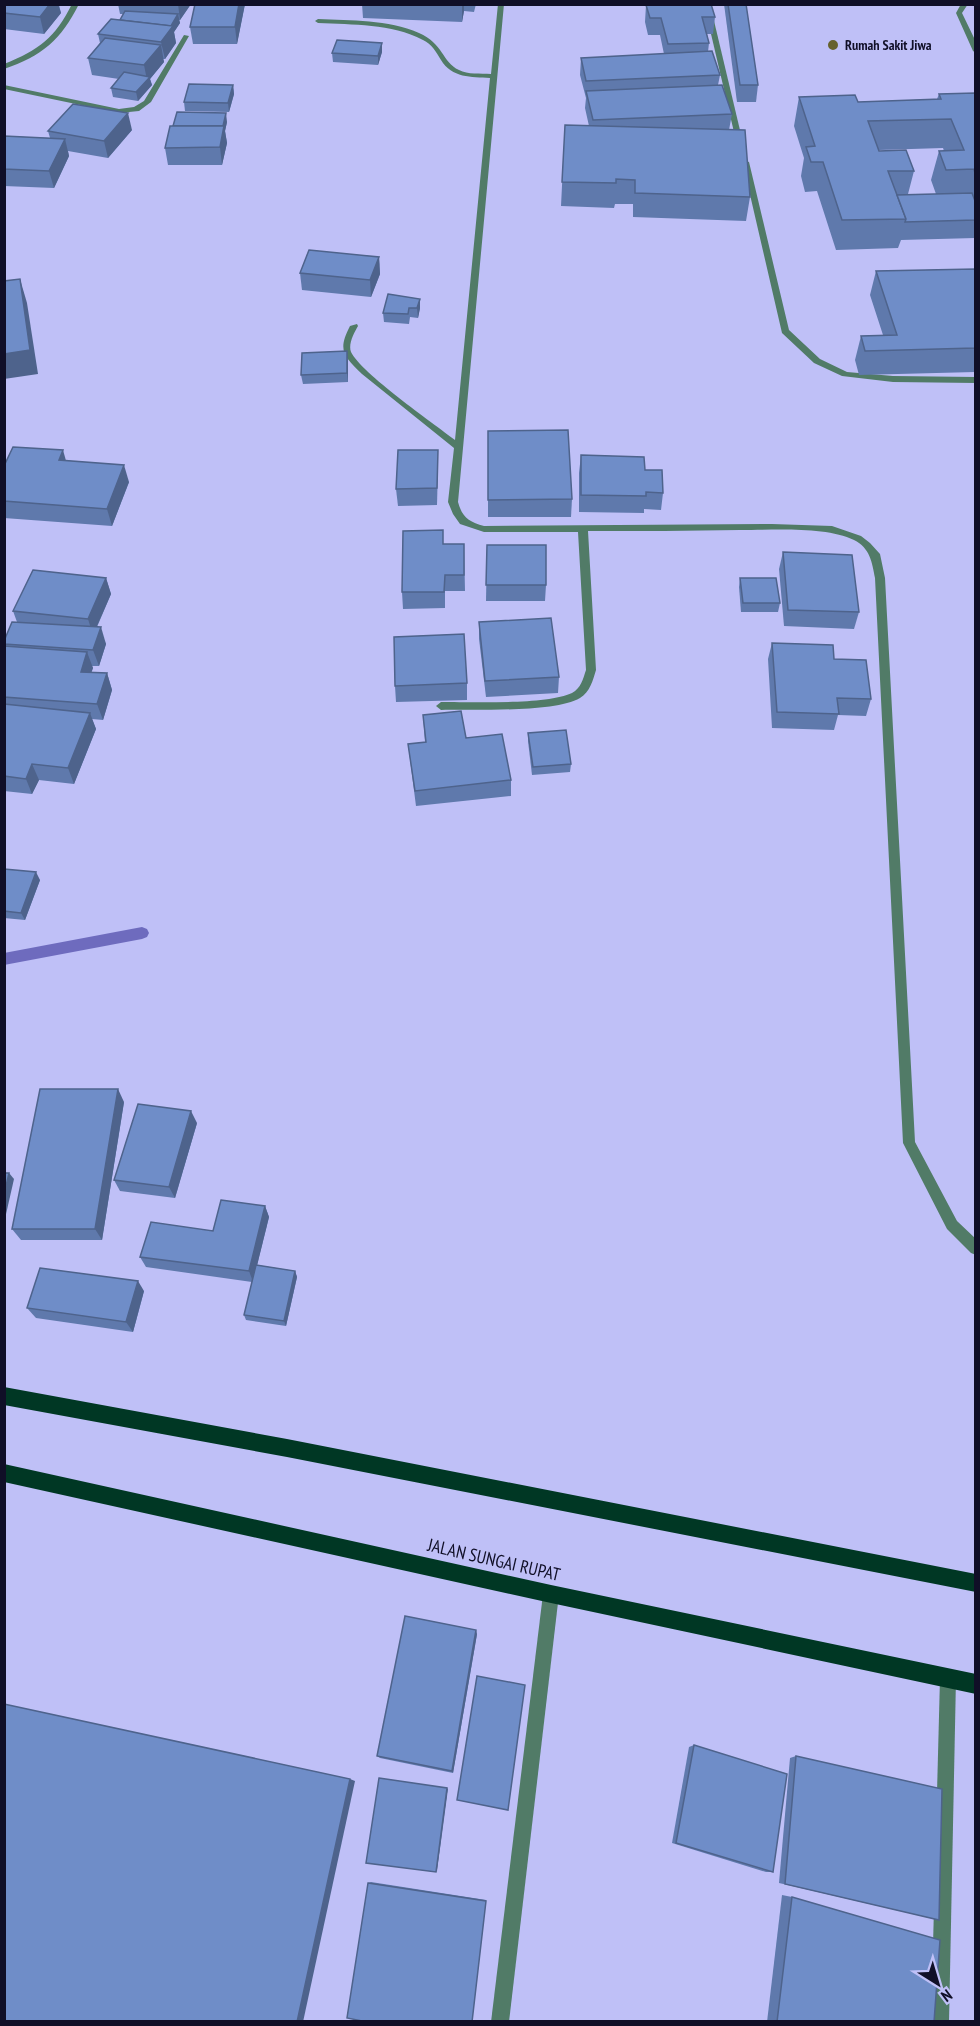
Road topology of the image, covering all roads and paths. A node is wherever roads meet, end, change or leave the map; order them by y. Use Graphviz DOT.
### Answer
graph roads {
  1 [pos="76,4"];
  2 [pos="501,4"];
  3 [pos="707,4"];
  4 [pos="965,4"];
  5 [pos="318,21"];
  6 [pos="186,36"];
  7 [pos="975,51"];
  8 [pos="4,67"];
  9 [pos="494,76"];
  10 [pos="4,87"];
  11 [pos="354,326"];
  12 [pos="975,380"];
  13 [pos="458,447"];
  14 [pos="583,528"];
  15 [pos="441,706"];
  16 [pos="975,1249"];
  17 [pos="4,1396"];
  18 [pos="4,1473"];
  19 [pos="975,1583"];
  20 [pos="551,1594"];
  21 [pos="948,1678"];
  22 [pos="975,1684"];
  23 [pos="500,2022"];
  24 [pos="940,2022"];
  1 -- 8 [label="street"];
  2 -- 9 [label="street"];
  3 -- 12 [label="street"];
  4 -- 7 [label="street"];
  5 -- 9 [label="street"];
  6 -- 10 [label="street"];
  9 -- 13 [label="street"];
  11 -- 13 [label="street"];
  13 -- 14 [label="street"];
  14 -- 15 [label="street"];
  14 -- 16 [label="street"];
  17 -- 19 [label="main road"];
  18 -- 20 [label="main road, JALAN SUNGAI RUPAT"];
  20 -- 21 [label="main road, JALAN SUNGAI RUPAT"];
  20 -- 23 [label="street"];
  21 -- 22 [label="main road, JALAN SUNGAI RUPAT"];
  21 -- 24 [label="street"];
}
